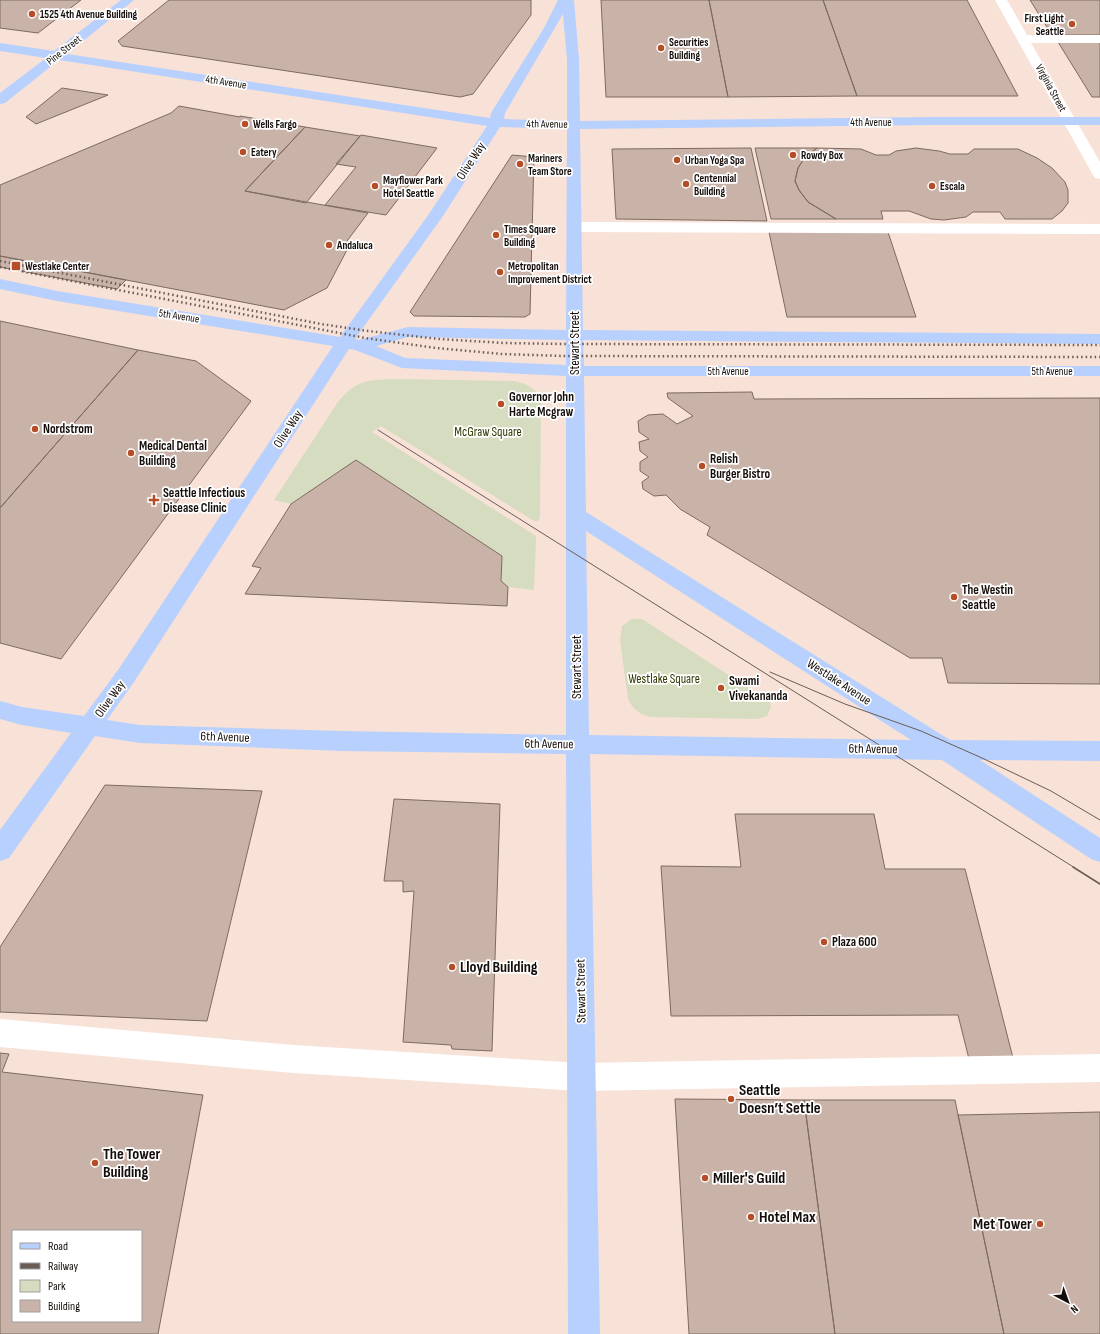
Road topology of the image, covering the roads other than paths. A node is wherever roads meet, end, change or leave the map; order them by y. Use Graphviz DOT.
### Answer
graph roads {
  1 [pos="128,0"];
  2 [pos="564,0"];
  3 [pos="568,0"];
  4 [pos="1001,0"];
  5 [pos="1024,39"];
  6 [pos="1100,39"];
  7 [pos="0,47"];
  8 [pos="57,56"];
  9 [pos="0,100"];
  10 [pos="1070,121"];
  11 [pos="1100,121"];
  12 [pos="496,123"];
  13 [pos="573,124"];
  14 [pos="1100,175"];
  15 [pos="575,228"];
  16 [pos="1100,229"];
  17 [pos="0,284"];
  18 [pos="575,335"];
  19 [pos="1100,339"];
  20 [pos="352,344"];
  21 [pos="575,371"];
  22 [pos="1100,371"];
  23 [pos="576,515"];
  24 [pos="0,710"];
  25 [pos="89,727"];
  26 [pos="578,744"];
  27 [pos="946,750"];
  28 [pos="1100,751"];
  29 [pos="0,850"];
  30 [pos="1100,851"];
  31 [pos="0,1034"];
  32 [pos="1100,1068"];
  33 [pos="581,1077"];
  34 [pos="584,1334"];
  1 -- 8 [label="main road, Pine Street"];
  2 -- 12 [label="main road, Olive Way"];
  3 -- 13 [label="main road, Stewart Street"];
  4 -- 5 [label="street, Virginia Street"];
  5 -- 6 [label="street"];
  5 -- 10 [label="street, Virginia Street"];
  7 -- 8 [label="main road, 4th Avenue"];
  8 -- 9 [label="main road, Pine Street"];
  8 -- 12 [label="main road, 4th Avenue"];
  10 -- 11 [label="main road, 4th Avenue"];
  10 -- 13 [label="main road, 4th Avenue"];
  10 -- 14 [label="street, Virginia Street"];
  12 -- 13 [label="main road, 4th Avenue"];
  12 -- 20 [label="main road, Olive Way"];
  13 -- 15 [label="main road, Stewart Street"];
  15 -- 16 [label="street"];
  15 -- 18 [label="main road, Stewart Street"];
  17 -- 20 [label="main road, 5th Avenue"];
  18 -- 19 [label="main road, 5th Avenue"];
  18 -- 20 [label="main road, 5th Avenue"];
  18 -- 21 [label="main road, Stewart Street"];
  20 -- 21 [label="main road, 5th Avenue"];
  20 -- 25 [label="main road, Olive Way"];
  21 -- 22 [label="main road, 5th Avenue"];
  21 -- 23 [label="main road, Stewart Street"];
  23 -- 26 [label="main road, Stewart Street"];
  23 -- 27 [label="main road, Westlake Avenue"];
  24 -- 25 [label="main road, 6th Avenue"];
  25 -- 26 [label="main road, 6th Avenue"];
  25 -- 29 [label="main road, Olive Way"];
  26 -- 27 [label="main road, 6th Avenue"];
  26 -- 33 [label="main road, Stewart Street"];
  27 -- 28 [label="main road, 6th Avenue"];
  27 -- 30 [label="main road, Westlake Avenue"];
  31 -- 33 [label="street"];
  32 -- 33 [label="street"];
  33 -- 34 [label="main road, Stewart Street"];
}
